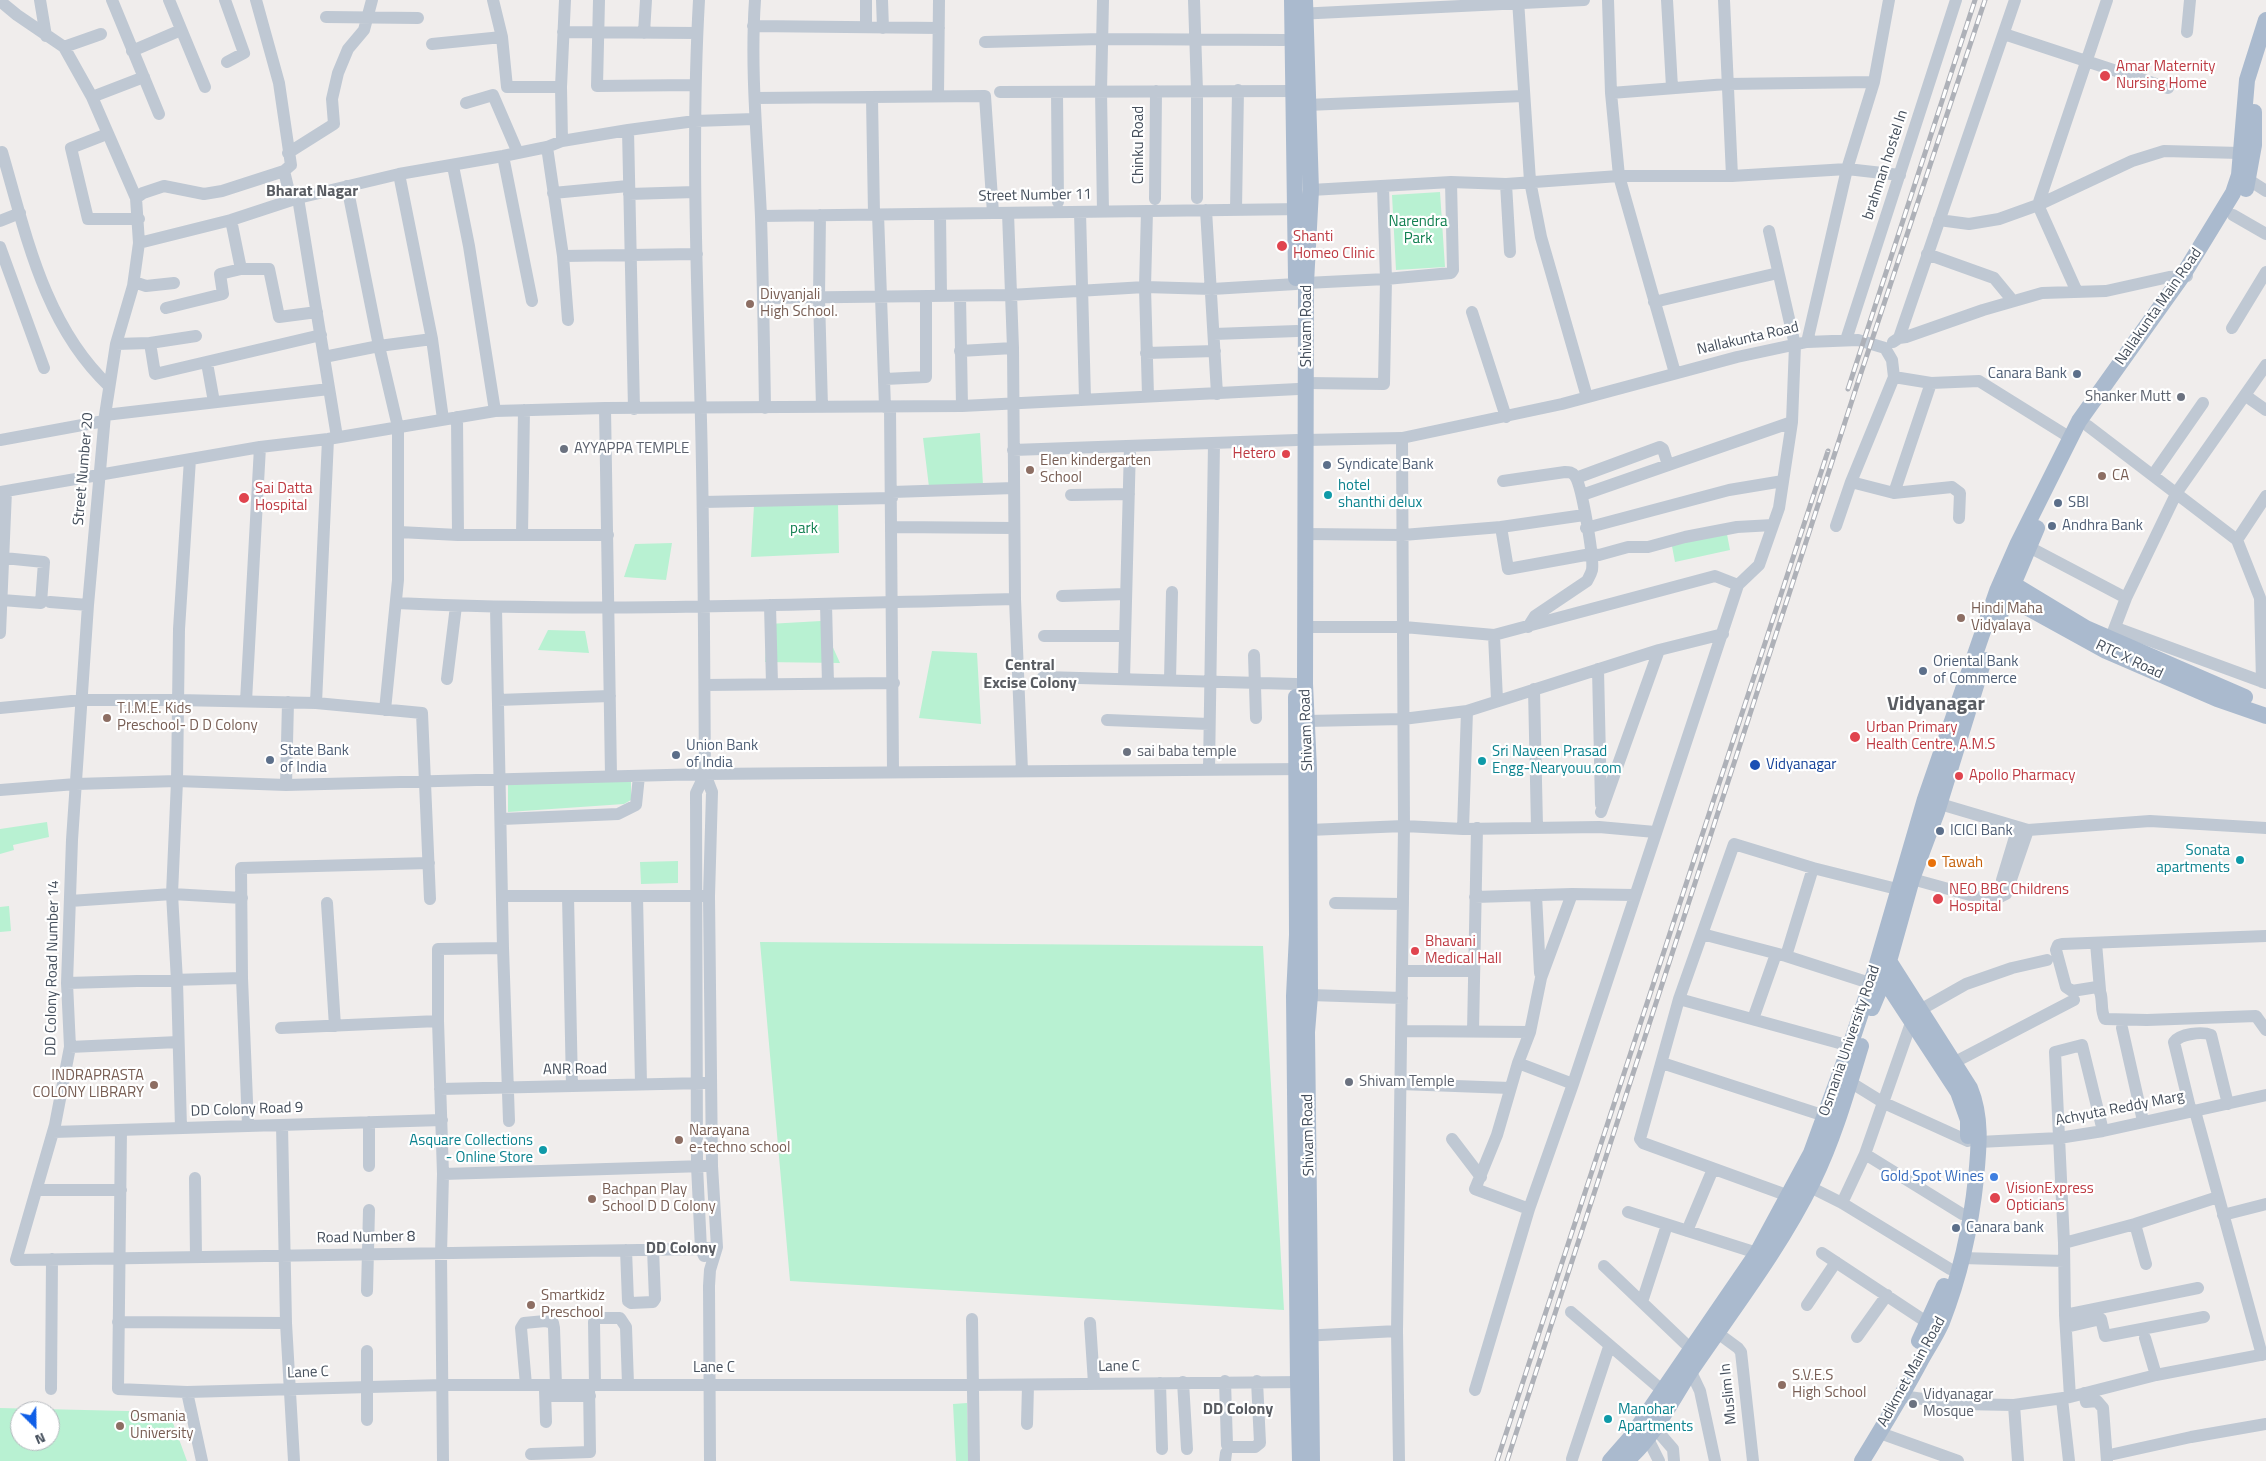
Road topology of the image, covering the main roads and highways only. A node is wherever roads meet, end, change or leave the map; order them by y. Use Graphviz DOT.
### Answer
graph roads {
  1 [pos="1299,7"];
  2 [pos="2266,20"];
  3 [pos="2266,54"];
  4 [pos="2253,145"];
  5 [pos="1302,209"];
  6 [pos="2187,276"];
  7 [pos="1301,283"];
  8 [pos="1303,386"];
  9 [pos="1301,432"];
  10 [pos="2006,587"];
  11 [pos="2265,711"];
  12 [pos="1302,769"];
  13 [pos="1884,959"];
  14 [pos="1877,981"];
  15 [pos="1896,998"];
  16 [pos="1874,1004"];
  17 [pos="1916,1016"];
  18 [pos="1974,1142"];
  19 [pos="1305,1336"];
  20 [pos="1304,1382"];
  21 [pos="1621,1460"];
  22 [pos="1300,1461"];
  23 [pos="1312,1461"];
  24 [pos="1850,1461"];
  25 [pos="1862,1461"];
  1 -- 5 [label="main road, Shivam Road"];
  1 -- 5 [label="main road, Shivam Road"];
  2 -- 4 [label="main road, Nallakunta Main Road"];
  3 -- 4 [label="main road, Nallakunta Main Road"];
  4 -- 6 [label="main road, Nallakunta Main Road"];
  4 -- 6 [label="main road, Nallakunta Main Road"];
  5 -- 7 [label="main road, Shivam Road"];
  6 -- 10 [label="main road, Nallakunta Main Road"];
  6 -- 10 [label="main road, Nallakunta Main Road"];
  7 -- 8 [label="main road, Shivam Road"];
  7 -- 8 [label="main road, Shivam Road"];
  8 -- 9 [label="main road, Shivam Road"];
  9 -- 12 [label="main road, Shivam Road"];
  9 -- 12 [label="main road, Shivam Road"];
  10 -- 11 [label="main road, RTC X Road"];
  10 -- 11 [label="main road, RTC X Road"];
  10 -- 13 [label="main road, Osmania University Road"];
  10 -- 13 [label="main road, Osmania University Road"];
  12 -- 19 [label="main road, Shivam Road"];
  12 -- 19 [label="main road, Shivam Road"];
  13 -- 14 [label="main road, Osmania University Road"];
  13 -- 17 [label="main road"];
  14 -- 15 [label="main road"];
  14 -- 16 [label="main road, Osmania University Road"];
  14 -- 21 [label="main road, Osmania University Road"];
  15 -- 16 [label="main road"];
  15 -- 17 [label="main road"];
  16 -- 21 [label="main road, Osmania University Road"];
  17 -- 18 [label="main road, Adikmet Main Road"];
  17 -- 18 [label="main road, Adikmet Main Road"];
  18 -- 24 [label="main road, Adikmet Main Road"];
  18 -- 25 [label="main road, Adikmet Main Road"];
  19 -- 20 [label="main road, Shivam Road"];
  20 -- 22 [label="main road, Shivam Road"];
  20 -- 23 [label="main road, Shivam Road"];
}
